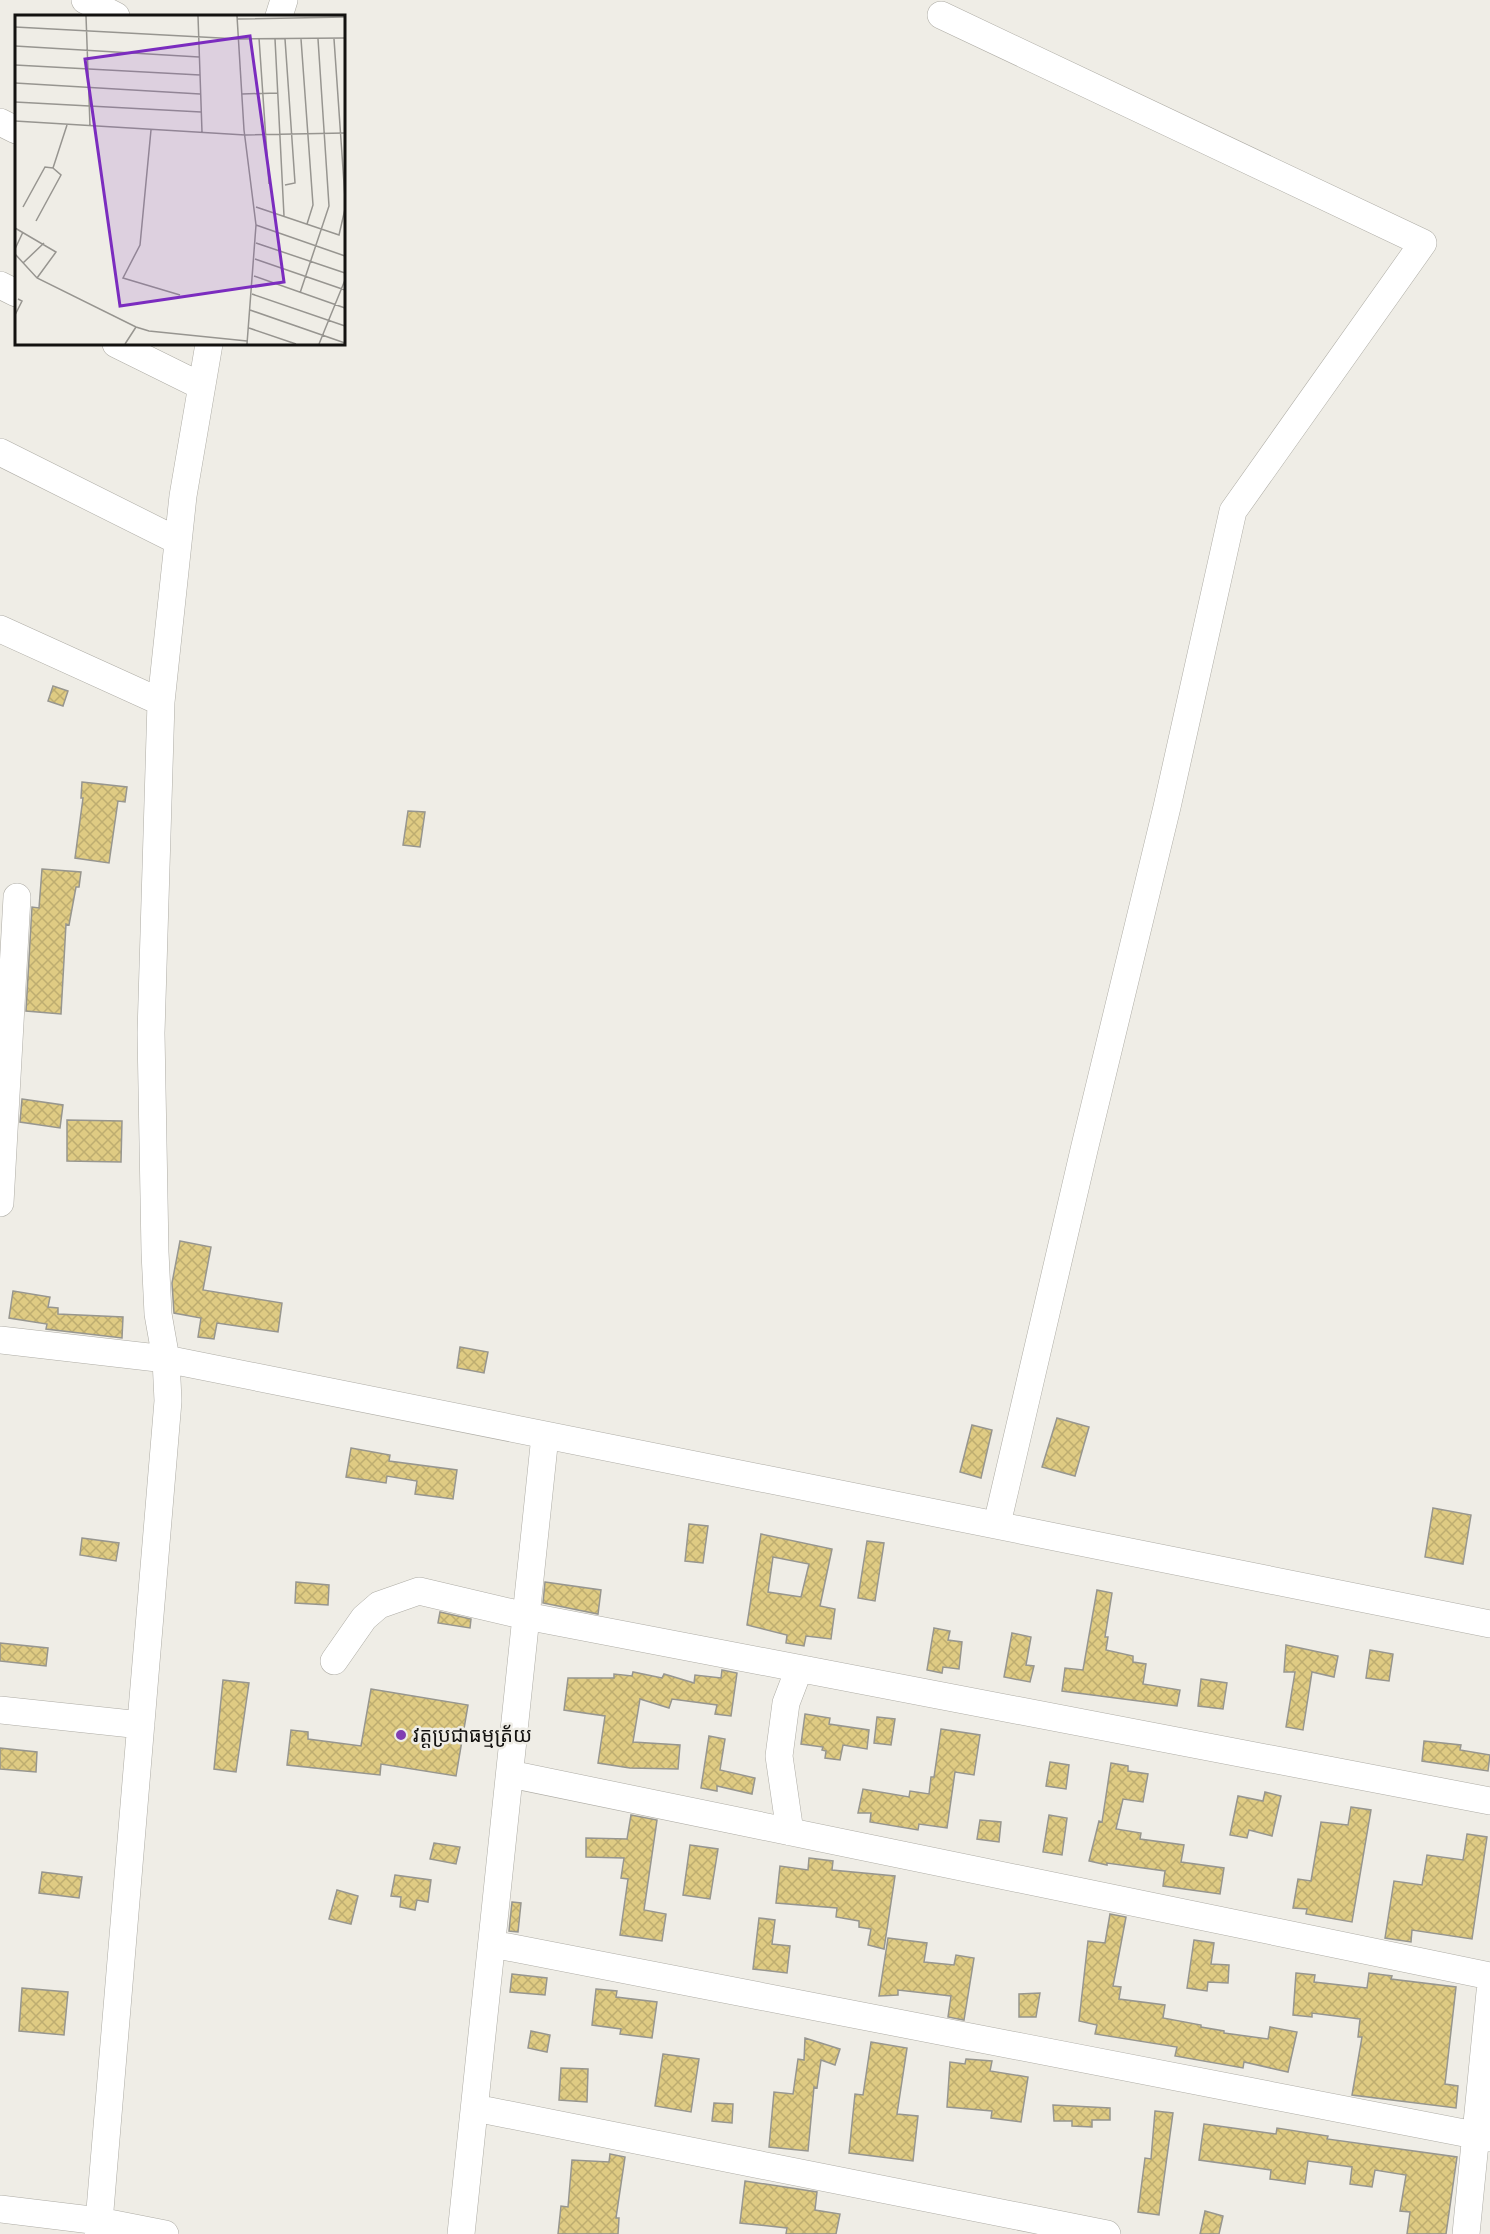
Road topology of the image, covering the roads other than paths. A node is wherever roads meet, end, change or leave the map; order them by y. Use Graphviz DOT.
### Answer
graph roads {
  1 [pos="85,0"];
  2 [pos="284,0"];
  3 [pos="114,15"];
  4 [pos="279,15"];
  5 [pos="941,15"];
  6 [pos="0,122"];
  7 [pos="15,130"];
  8 [pos="0,285"];
  9 [pos="15,292"];
  10 [pos="118,345"];
  11 [pos="209,345"];
  12 [pos="201,387"];
  13 [pos="0,452"];
  14 [pos="178,541"];
  15 [pos="0,629"];
  16 [pos="161,702"];
  17 [pos="17,897"];
  18 [pos="0,1203"];
  19 [pos="0,1340"];
  20 [pos="166,1359"];
  21 [pos="545,1436"];
  22 [pos="997,1524"];
  23 [pos="526,1616"];
  24 [pos="1490,1624"];
  25 [pos="334,1661"];
  26 [pos="799,1669"];
  27 [pos="0,1710"];
  28 [pos="141,1725"];
  29 [pos="510,1774"];
  30 [pos="1490,1801"];
  31 [pos="789,1832"];
  32 [pos="492,1944"];
  33 [pos="1490,1976"];
  34 [pos="1490,1992"];
  35 [pos="475,2108"];
  36 [pos="1482,2136"];
  37 [pos="0,2209"];
  38 [pos="99,2228"];
  39 [pos="165,2234"];
  40 [pos="461,2234"];
  41 [pos="1107,2234"];
  42 [pos="1466,2234"];
  1 -- 3 [label="street"];
  2 -- 4 [label="street"];
  5 -- 22 [label="street"];
  6 -- 7 [label="street"];
  8 -- 9 [label="street"];
  10 -- 12 [label="street"];
  11 -- 12 [label="street"];
  12 -- 14 [label="street"];
  13 -- 14 [label="street"];
  14 -- 16 [label="street"];
  15 -- 16 [label="street"];
  16 -- 20 [label="street"];
  17 -- 18 [label="street"];
  19 -- 20 [label="street"];
  20 -- 21 [label="street"];
  20 -- 28 [label="street"];
  21 -- 22 [label="street"];
  21 -- 23 [label="street"];
  22 -- 24 [label="street"];
  23 -- 25 [label="street"];
  23 -- 26 [label="street"];
  23 -- 29 [label="street"];
  26 -- 30 [label="street"];
  26 -- 31 [label="street"];
  27 -- 28 [label="street"];
  28 -- 38 [label="street"];
  29 -- 31 [label="street"];
  29 -- 32 [label="street"];
  31 -- 33 [label="street"];
  32 -- 35 [label="street"];
  32 -- 36 [label="street"];
  34 -- 36 [label="street"];
  35 -- 40 [label="street"];
  35 -- 41 [label="street"];
  36 -- 42 [label="street"];
  37 -- 38 [label="street"];
  38 -- 39 [label="street"];
}
